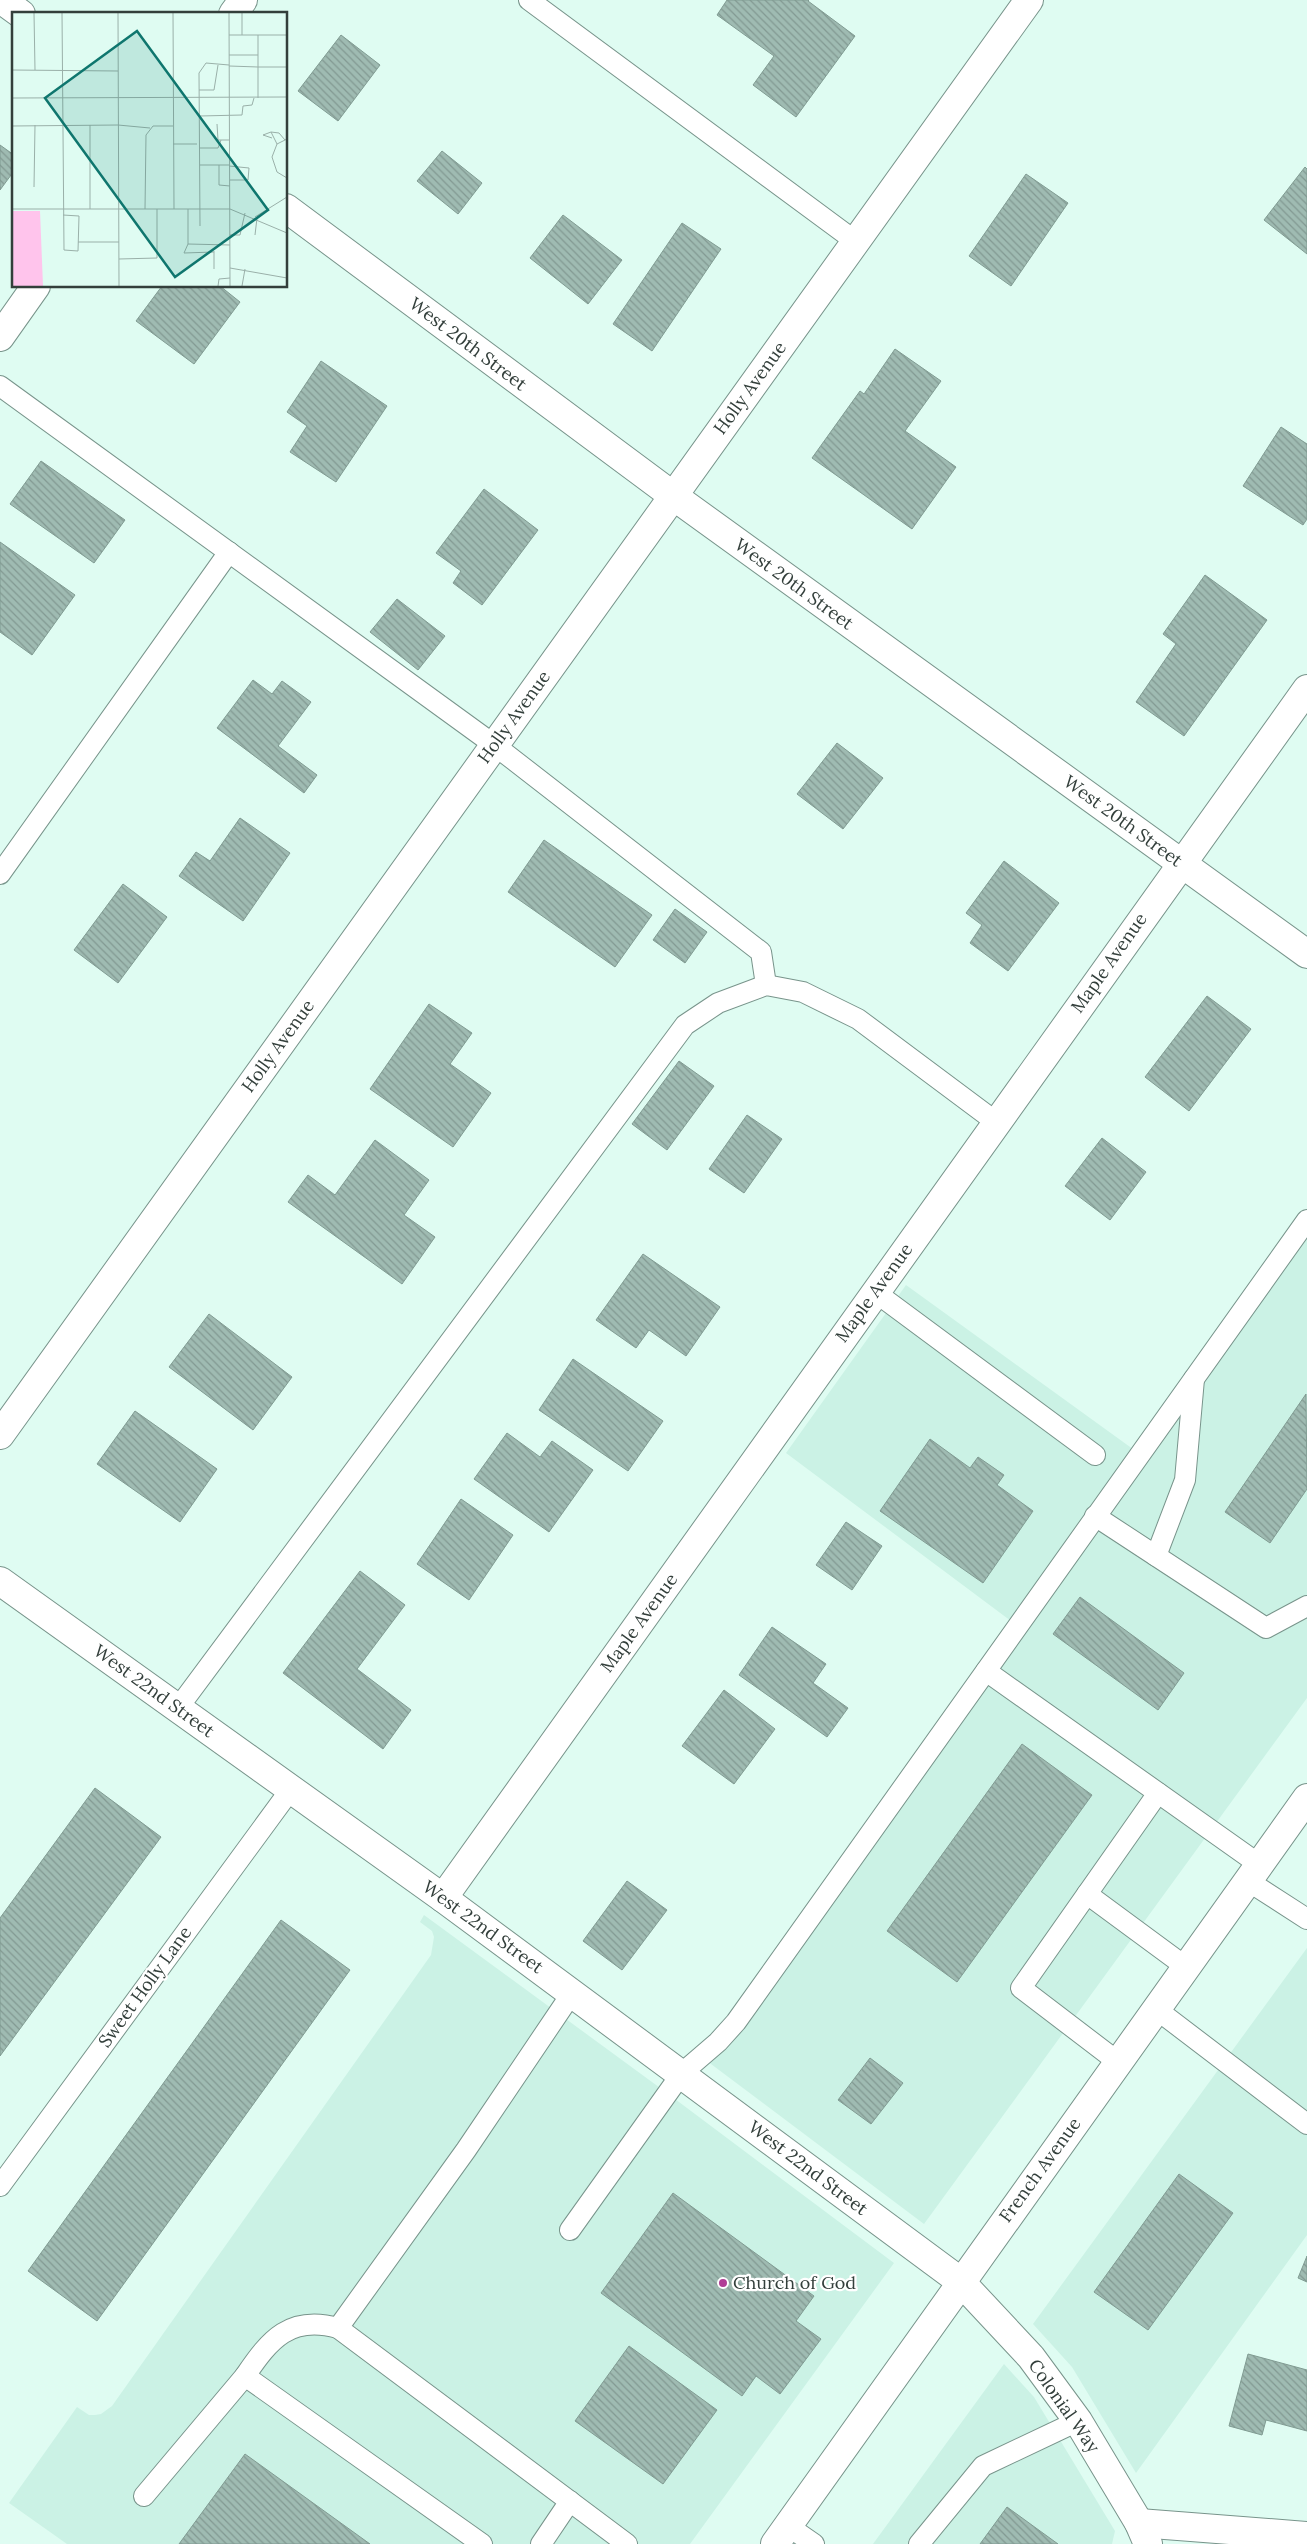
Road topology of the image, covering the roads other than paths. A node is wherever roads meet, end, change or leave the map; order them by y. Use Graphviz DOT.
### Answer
graph roads {
  1 [pos="2,0"];
  2 [pos="243,0"];
  3 [pos="529,0"];
  4 [pos="1029,0"];
  5 [pos="18,12"];
  6 [pos="234,12"];
  7 [pos="288,209"];
  8 [pos="855,241"];
  9 [pos="35,288"];
  10 [pos="0,337"];
  11 [pos="0,386"];
  12 [pos="672,496"];
  13 [pos="229,552"];
  14 [pos="1307,689"];
  15 [pos="494,744"];
  16 [pos="1181,863"];
  17 [pos="0,874"];
  18 [pos="1307,954"];
  19 [pos="766,986"];
  20 [pos="996,1122"];
  21 [pos="1307,1220"];
  22 [pos="875,1292"];
  23 [pos="1194,1377"];
  24 [pos="0,1435"];
  25 [pos="1094,1454"];
  26 [pos="1095,1516"];
  27 [pos="1156,1556"];
  28 [pos="0,1581"];
  29 [pos="1307,1606"];
  30 [pos="986,1671"];
  31 [pos="178,1708"];
  32 [pos="291,1789"];
  33 [pos="1158,1793"];
  34 [pos="1307,1798"];
  35 [pos="1254,1873"];
  36 [pos="1087,1894"];
  37 [pos="443,1898"];
  38 [pos="1307,1919"];
  39 [pos="1186,1967"];
  40 [pos="572,1993"];
  41 [pos="1156,2009"];
  42 [pos="1118,2062"];
  43 [pos="682,2073"];
  44 [pos="1307,2124"];
  45 [pos="0,2186"];
  46 [pos="570,2230"];
  47 [pos="960,2282"];
  48 [pos="338,2328"];
  49 [pos="245,2376"];
  50 [pos="1078,2422"];
  51 [pos="144,2496"];
  52 [pos="570,2502"];
  53 [pos="1144,2534"];
  54 [pos="781,2535"];
  55 [pos="1307,2536"];
  56 [pos="482,2544"];
  57 [pos="541,2544"];
  58 [pos="627,2544"];
  59 [pos="814,2544"];
  60 [pos="919,2544"];
  1 -- 5 [label="street"];
  2 -- 6 [label="street"];
  3 -- 8 [label="lane"];
  4 -- 8 [label="street, Holly Avenue"];
  7 -- 12 [label="street, West 20th Street"];
  8 -- 12 [label="street, Holly Avenue"];
  9 -- 10 [label="street"];
  11 -- 13 [label="lane"];
  12 -- 15 [label="street, Holly Avenue"];
  12 -- 16 [label="street, West 20th Street"];
  13 -- 15 [label="lane"];
  13 -- 17 [label="lane"];
  14 -- 16 [label="street, Maple Avenue"];
  15 -- 19 [label="lane"];
  15 -- 24 [label="street, Holly Avenue"];
  16 -- 18 [label="street, West 20th Street"];
  16 -- 20 [label="street, Maple Avenue"];
  19 -- 20 [label="lane"];
  19 -- 31 [label="lane"];
  20 -- 22 [label="street, Maple Avenue"];
  21 -- 23 [label="lane"];
  22 -- 25 [label="lane"];
  22 -- 37 [label="street, Maple Avenue"];
  23 -- 26 [label="lane"];
  23 -- 27 [label="lane"];
  26 -- 27 [label="lane"];
  26 -- 30 [label="lane"];
  27 -- 29 [label="lane"];
  28 -- 31 [label="street, West 22nd Street"];
  30 -- 33 [label="lane"];
  30 -- 43 [label="lane"];
  31 -- 32 [label="street, West 22nd Street"];
  32 -- 37 [label="street, West 22nd Street"];
  32 -- 45 [label="lane, Sweet Holly Lane"];
  33 -- 35 [label="lane"];
  33 -- 36 [label="lane"];
  34 -- 35 [label="street, French Avenue"];
  35 -- 38 [label="lane"];
  35 -- 39 [label="street, French Avenue"];
  36 -- 39 [label="lane"];
  36 -- 42 [label="lane"];
  37 -- 40 [label="street, West 22nd Street"];
  39 -- 41 [label="street, French Avenue"];
  40 -- 43 [label="street, West 22nd Street"];
  40 -- 48 [label="lane"];
  41 -- 42 [label="street, French Avenue"];
  41 -- 44 [label="lane"];
  42 -- 47 [label="street, French Avenue"];
  43 -- 46 [label="lane"];
  43 -- 47 [label="street, West 22nd Street"];
  47 -- 50 [label="street, Colonial Way"];
  47 -- 54 [label="street, French Avenue"];
  48 -- 49 [label="lane"];
  48 -- 52 [label="lane"];
  49 -- 51 [label="lane"];
  49 -- 56 [label="lane"];
  50 -- 53 [label="street, Colonial Way"];
  50 -- 60 [label="lane"];
  52 -- 57 [label="lane"];
  52 -- 58 [label="lane"];
  53 -- 55 [label="street"];
  54 -- 59 [label="lane"];
}
